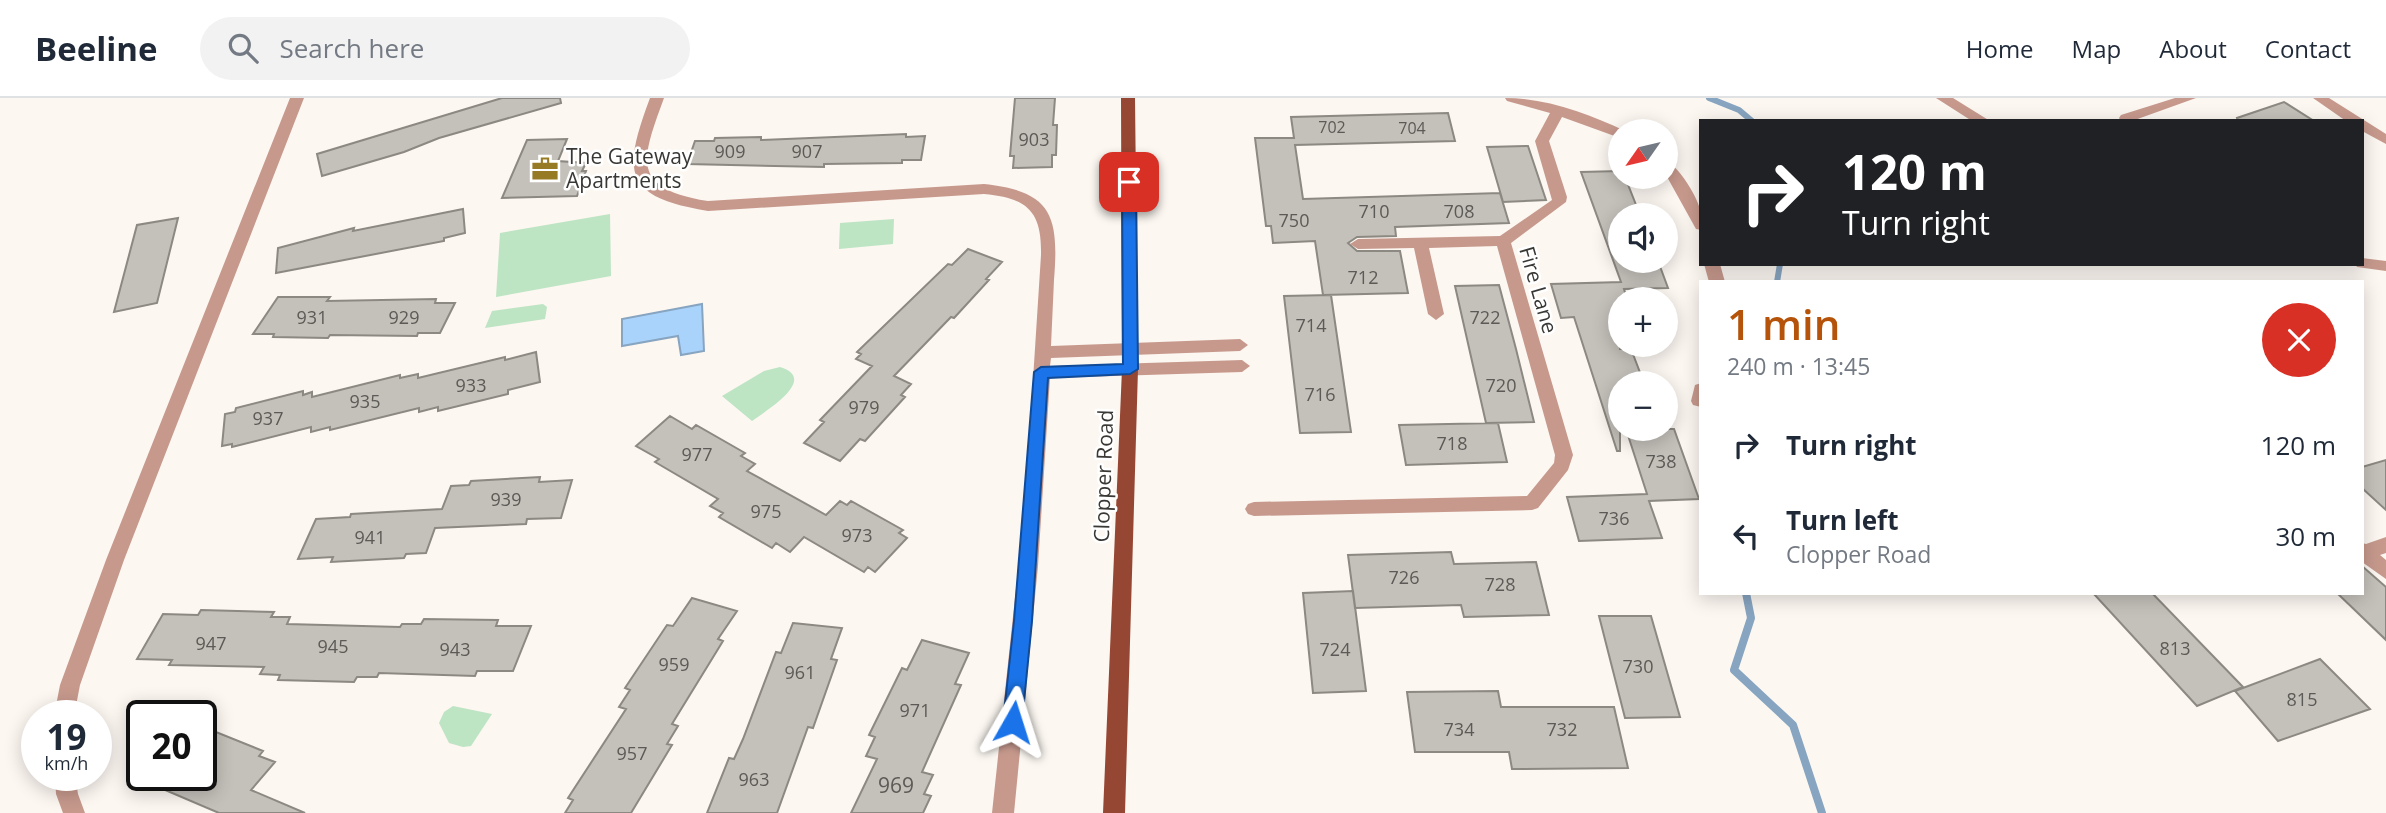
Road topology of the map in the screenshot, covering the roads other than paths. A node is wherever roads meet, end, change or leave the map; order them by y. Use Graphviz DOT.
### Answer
graph roads {
  1 [pos="297,98"];
  2 [pos="657,98"];
  3 [pos="1128,98"];
  4 [pos="1512,98"];
  5 [pos="1943,98"];
  6 [pos="2189,98"];
  7 [pos="2320,98"];
  8 [pos="1558,111"];
  9 [pos="2126,118"];
  10 [pos="1980,119"];
  11 [pos="2353,119"];
  12 [pos="2364,126"];
  13 [pos="1608,130"];
  14 [pos="2386,140"];
  15 [pos="1678,181"];
  16 [pos="1699,221"];
  17 [pos="1503,241"];
  18 [pos="1420,242"];
  19 [pos="1358,244"];
  20 [pos="2364,263"];
  21 [pos="2386,265"];
  22 [pos="1436,314"];
  23 [pos="1240,345"];
  24 [pos="1130,349"];
  25 [pos="1043,352"];
  26 [pos="1242,366"];
  27 [pos="1130,369"];
  28 [pos="1041,372"];
  29 [pos="1254,509"];
  30 [pos="2386,545"];
  31 [pos="2364,551"];
  32 [pos="2386,571"];
  33 [pos="68,700"];
  34 [pos="67,791"];
  35 [pos="74,813"];
  36 [pos="1003,813"];
  37 [pos="1114,813"];
  1 -- 33 [label="street"];
  2 -- 25 [label="street"];
  3 -- 24 [label="main road, Clopper Road"];
  4 -- 8 [label="street"];
  5 -- 10 [label="street"];
  6 -- 9 [label="street"];
  7 -- 11 [label="street"];
  8 -- 13 [label="street"];
  8 -- 17 [label="street, Fire Lane"];
  12 -- 14 [label="street"];
  15 -- 16 [label="street"];
  17 -- 18 [label="street"];
  17 -- 29 [label="street, Fire Lane"];
  18 -- 19 [label="street"];
  18 -- 22 [label="street"];
  20 -- 21 [label="street"];
  23 -- 24 [label="street"];
  24 -- 25 [label="street"];
  24 -- 27 [label="main road, Clopper Road"];
  25 -- 28 [label="street"];
  26 -- 27 [label="street"];
  27 -- 28 [label="street"];
  27 -- 37 [label="main road, Clopper Road"];
  28 -- 36 [label="street"];
  30 -- 31 [label="street"];
  31 -- 32 [label="street"];
  34 -- 35 [label="street"];
}
